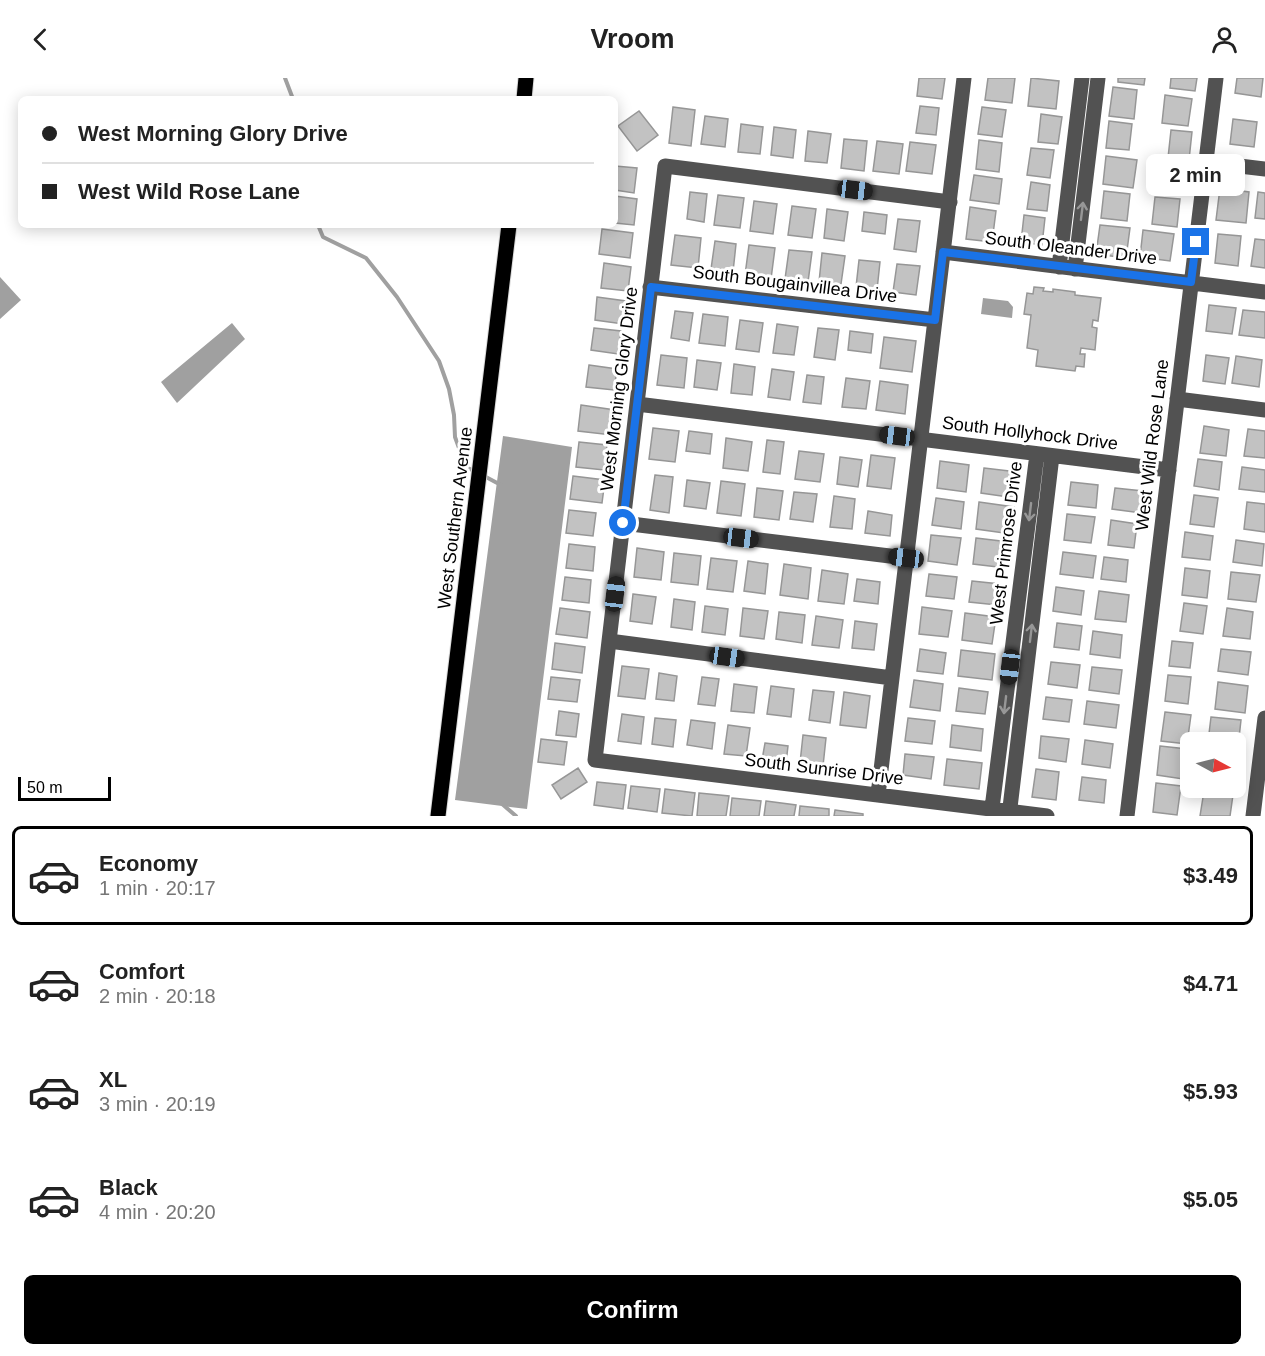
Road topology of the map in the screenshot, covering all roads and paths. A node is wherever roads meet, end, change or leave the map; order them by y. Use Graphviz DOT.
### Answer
graph roads {
  1 [pos="526,78"];
  2 [pos="964,78"];
  3 [pos="1082,78"];
  4 [pos="1098,78"];
  5 [pos="1216,78"];
  6 [pos="524,96"];
  7 [pos="1077,123"];
  8 [pos="1093,125"];
  9 [pos="1206,162"];
  10 [pos="1265,169"];
  11 [pos="950,202"];
  12 [pos="509,228"];
  13 [pos="943,252"];
  14 [pos="1059,267"];
  15 [pos="1075,269"];
  16 [pos="1191,282"];
  17 [pos="651,287"];
  18 [pos="1265,291"];
  19 [pos="935,320"];
  20 [pos="1177,399"];
  21 [pos="637,404"];
  22 [pos="1265,410"];
  23 [pos="921,439"];
  24 [pos="1045,455"];
  25 [pos="1169,470"];
  26 [pos="623,523"];
  27 [pos="906,558"];
  28 [pos="609,641"];
  29 [pos="892,678"];
  30 [pos="1265,718"];
  31 [pos="595,760"];
  32 [pos="878,795"];
  33 [pos="992,813"];
  34 [pos="1010,814"];
  35 [pos="438,816"];
  36 [pos="1047,816"];
  37 [pos="1127,816"];
  38 [pos="1253,816"];
  1 -- 6 [label="main road"];
  2 -- 11 [label="street"];
  3 -- 7 [label="street"];
  4 -- 8 [label="street"];
  5 -- 9 [label="street, West Wild Rose Lane"];
  7 -- 8 [label="street"];
  7 -- 14 [label="street"];
  15 -- 8 [label="street, one-way"];
  9 -- 10 [label="street"];
  9 -- 16 [label="street, West Wild Rose Lane"];
  11 -- 13 [label="street"];
  11 -- 17 [label="street, West Morning Glory Drive"];
  12 -- 35 [label="main road, West Southern Avenue"];
  13 -- 14 [label="street, South Oleander Drive"];
  13 -- 19 [label="street"];
  14 -- 15 [label="street, South Oleander Drive"];
  15 -- 16 [label="street, South Oleander Drive"];
  16 -- 18 [label="street, South Oleander Drive"];
  16 -- 20 [label="street, West Wild Rose Lane"];
  17 -- 19 [label="street, South Bougainvillea Drive"];
  17 -- 21 [label="street, West Morning Glory Drive"];
  19 -- 23 [label="street"];
  20 -- 22 [label="street"];
  20 -- 25 [label="street, West Wild Rose Lane"];
  21 -- 23 [label="street, South Hollyhock Drive"];
  21 -- 26 [label="street, West Morning Glory Drive"];
  23 -- 24 [label="street, South Hollyhock Drive"];
  23 -- 27 [label="street"];
  24 -- 25 [label="street, South Hollyhock Drive"];
  24 -- 33 [label="street, West Primrose Drive, one-way"];
  34 -- 24 [label="street, West Primrose Drive, one-way"];
  25 -- 37 [label="street, West Wild Rose Lane"];
  26 -- 27 [label="street"];
  26 -- 28 [label="street, West Morning Glory Drive"];
  27 -- 29 [label="street"];
  28 -- 29 [label="street"];
  28 -- 31 [label="street, West Morning Glory Drive"];
  29 -- 32 [label="street"];
  30 -- 38 [label="street"];
  31 -- 32 [label="street, South Sunrise Drive"];
  32 -- 33 [label="street, South Sunrise Drive"];
  33 -- 34 [label="street, South Sunrise Drive"];
  34 -- 36 [label="street, South Sunrise Drive"];
}
